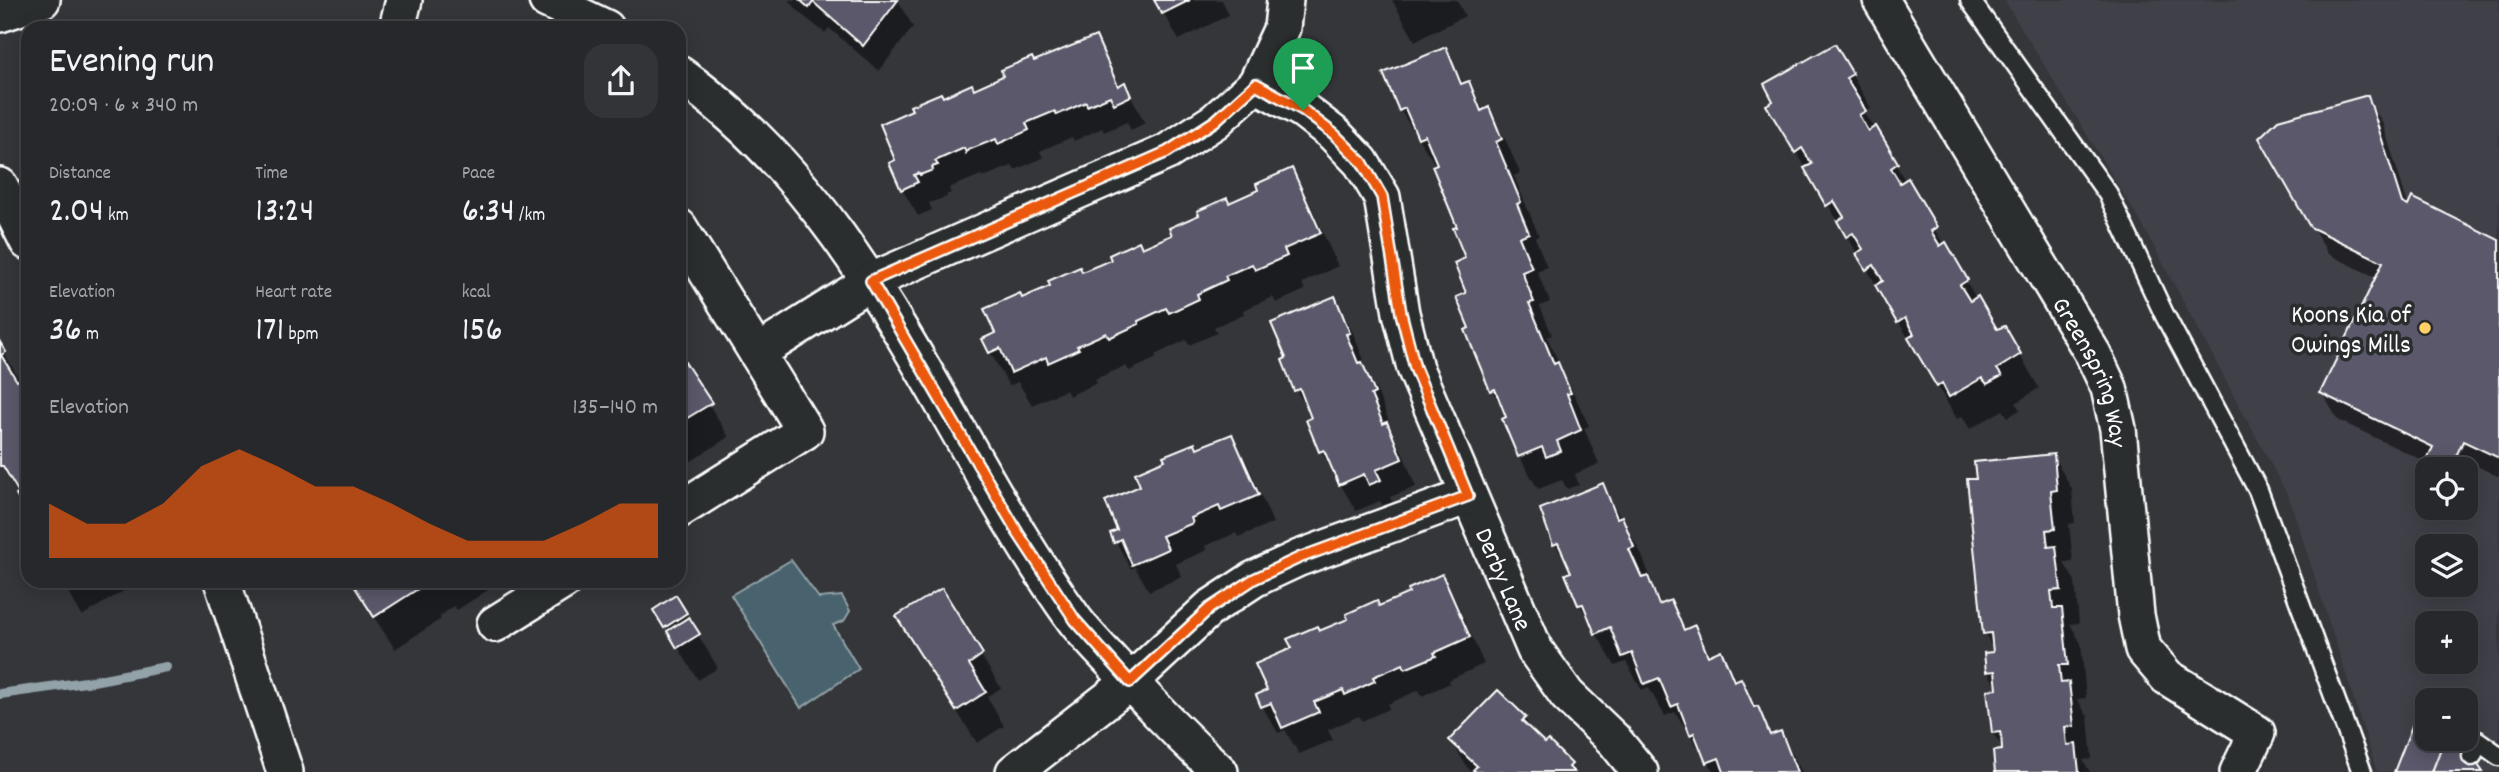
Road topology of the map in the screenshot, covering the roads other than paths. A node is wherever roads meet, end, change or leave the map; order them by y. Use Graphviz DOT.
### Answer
graph roads {
  1 [pos="42,0"];
  2 [pos="404,0"];
  3 [pos="547,0"];
  4 [pos="1286,0"];
  5 [pos="1881,0"];
  6 [pos="1970,0"];
  7 [pos="0,15"];
  8 [pos="399,21"];
  9 [pos="591,21"];
  10 [pos="686,79"];
  11 [pos="1256,84"];
  12 [pos="0,186"];
  13 [pos="21,228"];
  14 [pos="686,238"];
  15 [pos="871,281"];
  16 [pos="757,352"];
  17 [pos="1468,496"];
  18 [pos="686,506"];
  19 [pos="224,588"];
  20 [pos="553,588"];
  21 [pos="495,624"];
  22 [pos="1130,682"];
  23 [pos="2472,756"];
  24 [pos="2499,756"];
  25 [pos="285,772"];
  26 [pos="1014,772"];
  27 [pos="1220,772"];
  28 [pos="1640,772"];
  29 [pos="2238,772"];
  30 [pos="2362,772"];
  1 -- 7 [label="street"];
  2 -- 8 [label="street"];
  3 -- 9 [label="street"];
  4 -- 11 [label="street"];
  5 -- 29 [label="street, Greenspring Way"];
  6 -- 30 [label="lane"];
  10 -- 15 [label="street"];
  11 -- 15 [label="street"];
  11 -- 17 [label="street, Derby Lane"];
  12 -- 13 [label="street"];
  14 -- 16 [label="street"];
  15 -- 16 [label="street"];
  15 -- 22 [label="street"];
  16 -- 18 [label="street"];
  17 -- 22 [label="street"];
  17 -- 28 [label="street, Derby Lane"];
  19 -- 25 [label="street"];
  20 -- 21 [label="street"];
  22 -- 26 [label="street"];
  22 -- 27 [label="street"];
  23 -- 24 [label="lane"];
}
